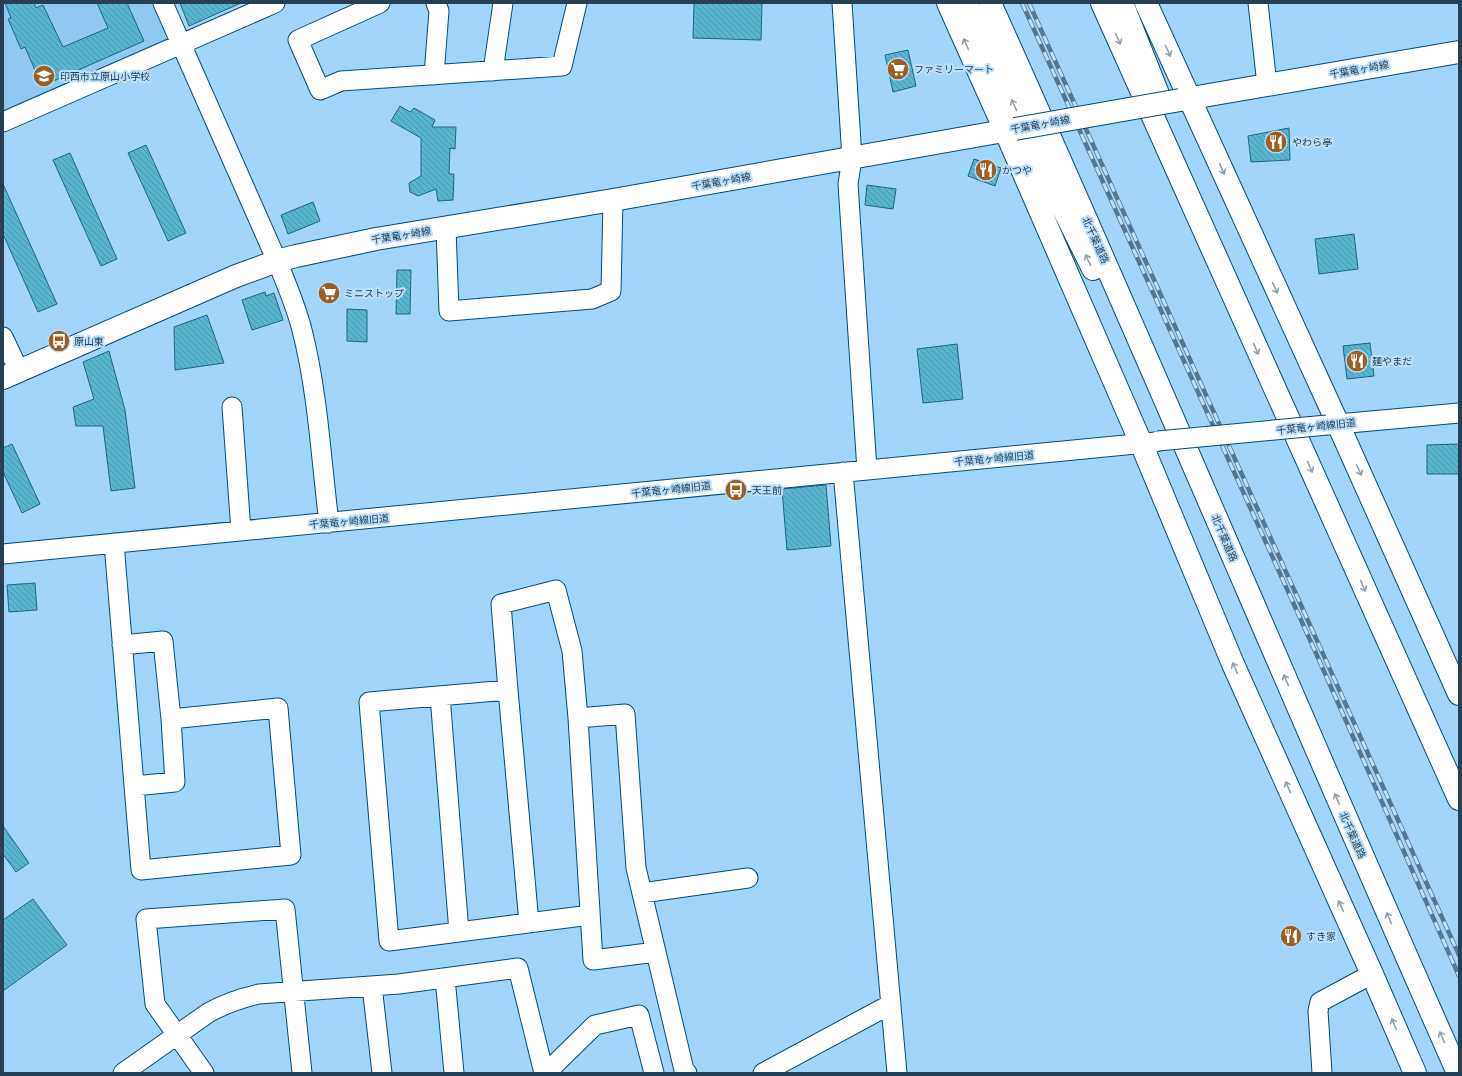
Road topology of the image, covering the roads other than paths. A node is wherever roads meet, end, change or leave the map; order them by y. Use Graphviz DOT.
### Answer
graph roads {
  1 [pos="164,3"];
  2 [pos="275,3"];
  3 [pos="380,3"];
  4 [pos="436,3"];
  5 [pos="503,3"];
  6 [pos="577,3"];
  7 [pos="842,3"];
  8 [pos="948,3"];
  9 [pos="966,3"];
  10 [pos="990,3"];
  11 [pos="1102,3"];
  12 [pos="1122,3"];
  13 [pos="1146,3"];
  14 [pos="1258,3"];
  15 [pos="182,44"];
  16 [pos="1459,52"];
  17 [pos="493,71"];
  18 [pos="434,75"];
  19 [pos="1267,85"];
  20 [pos="1185,100"];
  21 [pos="3,122"];
  22 [pos="1010,129"];
  23 [pos="852,158"];
  24 [pos="613,200"];
  25 [pos="446,228"];
  26 [pos="277,261"];
  27 [pos="1245,323"];
  28 [pos="3,337"];
  29 [pos="11,375"];
  30 [pos="1157,378"];
  31 [pos="232,407"];
  32 [pos="1459,413"];
  33 [pos="1332,424"];
  34 [pos="1150,442"];
  35 [pos="868,470"];
  36 [pos="843,472"];
  37 [pos="328,523"];
  38 [pos="241,531"];
  39 [pos="114,543"];
  40 [pos="3,554"];
  41 [pos="122,645"];
  42 [pos="508,690"];
  43 [pos="1459,694"];
  44 [pos="440,696"];
  45 [pos="578,718"];
  46 [pos="171,719"];
  47 [pos="134,786"];
  48 [pos="1459,799"];
  49 [pos="748,878"];
  50 [pos="642,893"];
  51 [pos="590,915"];
  52 [pos="529,923"];
  53 [pos="459,932"];
  54 [pos="656,952"];
  55 [pos="1372,974"];
  56 [pos="445,978"];
  57 [pos="372,986"];
  58 [pos="294,992"];
  59 [pos="891,1004"];
  60 [pos="177,1035"];
  61 [pos="123,1073"];
  62 [pos="204,1073"];
  63 [pos="302,1073"];
  64 [pos="382,1073"];
  65 [pos="454,1073"];
  66 [pos="545,1073"];
  67 [pos="654,1073"];
  68 [pos="686,1073"];
  69 [pos="763,1073"];
  70 [pos="897,1073"];
  71 [pos="1322,1073"];
  72 [pos="1415,1073"];
  73 [pos="1458,1073"];
  1 -- 15 [label="street"];
  2 -- 15 [label="street"];
  3 -- 18 [label="street"];
  4 -- 18 [label="street"];
  5 -- 17 [label="street"];
  6 -- 17 [label="street"];
  7 -- 23 [label="street"];
  22 -- 8 [label="main road, one-way"];
  30 -- 9 [label="main road, one-way"];
  10 -- 30 [label="main road, 北千葉道路"];
  11 -- 27 [label="main road, one-way"];
  12 -- 27 [label="main road"];
  13 -- 20 [label="main road, one-way"];
  14 -- 19 [label="street"];
  15 -- 21 [label="street"];
  15 -- 26 [label="street"];
  16 -- 19 [label="main road, 千葉竜ヶ崎線"];
  17 -- 18 [label="street"];
  19 -- 20 [label="main road, 千葉竜ヶ崎線"];
  20 -- 22 [label="main road, 千葉竜ヶ崎線, bridge"];
  20 -- 33 [label="main road, one-way"];
  22 -- 23 [label="main road, 千葉竜ヶ崎線"];
  22 -- 34 [label="main road"];
  23 -- 24 [label="main road, 千葉竜ヶ崎線"];
  23 -- 35 [label="street"];
  24 -- 25 [label="main road, 千葉竜ヶ崎線"];
  24 -- 25 [label="street"];
  25 -- 26 [label="main road, 千葉竜ヶ崎線"];
  26 -- 29 [label="main road, 千葉竜ヶ崎線"];
  26 -- 37 [label="street"];
  27 -- 48 [label="main road, one-way"];
  28 -- 29 [label="street"];
  73 -- 30 [label="main road, 北千葉道路, one-way"];
  31 -- 38 [label="street"];
  32 -- 33 [label="street, 千葉竜ヶ崎線旧道"];
  33 -- 34 [label="street, 千葉竜ヶ崎線旧道, bridge"];
  33 -- 43 [label="main road, one-way"];
  34 -- 35 [label="street, 千葉竜ヶ崎線旧道"];
  55 -- 34 [label="main road, one-way"];
  35 -- 36 [label="street, 千葉竜ヶ崎線旧道"];
  36 -- 37 [label="street, 千葉竜ヶ崎線旧道"];
  36 -- 59 [label="street"];
  37 -- 38 [label="street, 千葉竜ヶ崎線旧道"];
  38 -- 39 [label="street, 千葉竜ヶ崎線旧道"];
  39 -- 40 [label="street, 千葉竜ヶ崎線旧道"];
  39 -- 41 [label="street"];
  41 -- 46 [label="street"];
  41 -- 47 [label="street"];
  42 -- 44 [label="street"];
  42 -- 45 [label="street"];
  42 -- 52 [label="street"];
  44 -- 53 [label="street"];
  44 -- 53 [label="street"];
  45 -- 50 [label="street"];
  45 -- 51 [label="street"];
  46 -- 47 [label="street"];
  46 -- 47 [label="street"];
  49 -- 50 [label="street"];
  50 -- 54 [label="street"];
  51 -- 52 [label="street"];
  51 -- 54 [label="street"];
  52 -- 53 [label="street"];
  54 -- 68 [label="street"];
  55 -- 71 [label="street"];
  72 -- 55 [label="main road, one-way"];
  56 -- 57 [label="street"];
  56 -- 65 [label="street"];
  56 -- 66 [label="street"];
  57 -- 58 [label="street"];
  57 -- 64 [label="street"];
  58 -- 60 [label="street"];
  58 -- 60 [label="street"];
  58 -- 63 [label="street"];
  59 -- 69 [label="street"];
  59 -- 70 [label="street"];
  60 -- 61 [label="street"];
  60 -- 62 [label="street"];
  66 -- 67 [label="street"];
}
